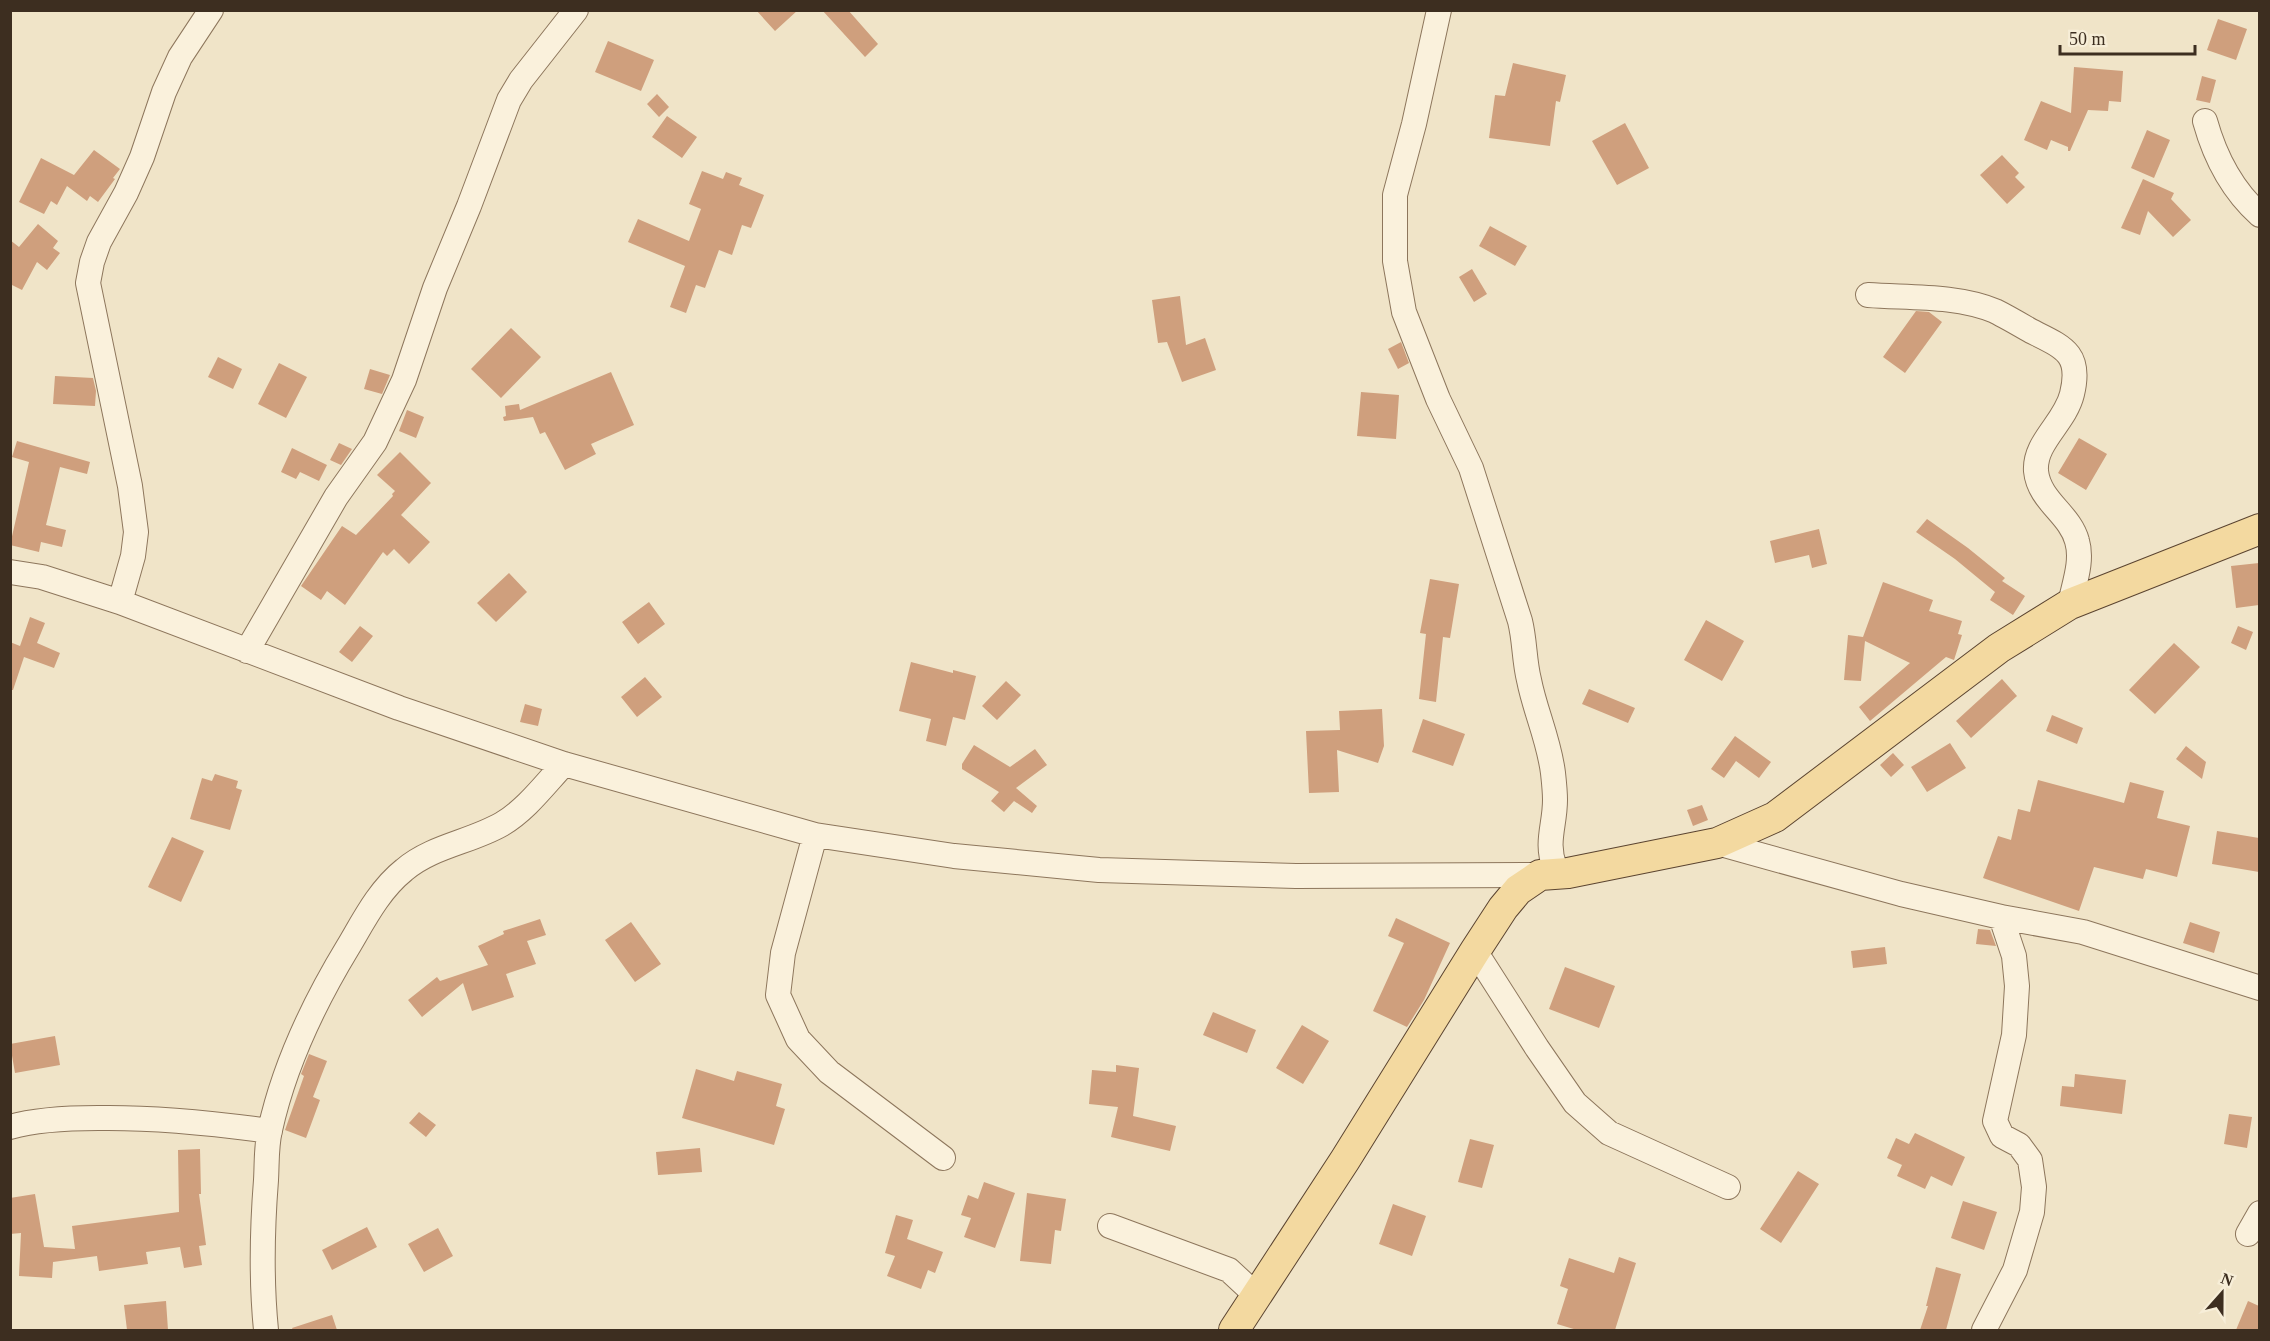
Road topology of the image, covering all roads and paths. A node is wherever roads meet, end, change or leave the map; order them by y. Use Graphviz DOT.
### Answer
graph roads {
  1 [pos="211,10"];
  2 [pos="576,10"];
  3 [pos="1439,10"];
  4 [pos="2205,121"];
  5 [pos="2259,215"];
  6 [pos="1868,295"];
  7 [pos="2259,529"];
  8 [pos="10,572"];
  9 [pos="120,602"];
  10 [pos="2070,604"];
  11 [pos="247,651"];
  12 [pos="564,764"];
  13 [pos="815,835"];
  14 [pos="1718,843"];
  15 [pos="1554,874"];
  16 [pos="2001,917"];
  17 [pos="1475,951"];
  18 [pos="2259,988"];
  19 [pos="10,1127"];
  20 [pos="270,1131"];
  21 [pos="943,1158"];
  22 [pos="1728,1187"];
  23 [pos="2259,1213"];
  24 [pos="1110,1226"];
  25 [pos="2248,1234"];
  26 [pos="1257,1296"];
  27 [pos="1242,1328"];
  28 [pos="266,1330"];
  29 [pos="1984,1330"];
  1 -- 9 [label="street"];
  2 -- 11 [label="street"];
  3 -- 15 [label="street"];
  4 -- 5 [label="street"];
  6 -- 10 [label="street"];
  7 -- 10 [label="main road"];
  8 -- 9 [label="street"];
  9 -- 11 [label="street"];
  10 -- 14 [label="main road"];
  11 -- 12 [label="street"];
  12 -- 13 [label="street"];
  12 -- 20 [label="street"];
  13 -- 15 [label="street"];
  13 -- 21 [label="street"];
  14 -- 15 [label="main road"];
  14 -- 16 [label="street"];
  15 -- 17 [label="main road"];
  16 -- 18 [label="street"];
  16 -- 29 [label="street"];
  17 -- 22 [label="street"];
  17 -- 26 [label="main road"];
  19 -- 20 [label="street"];
  20 -- 28 [label="street"];
  23 -- 25 [label="street"];
  24 -- 26 [label="street"];
  26 -- 27 [label="main road"];
}
